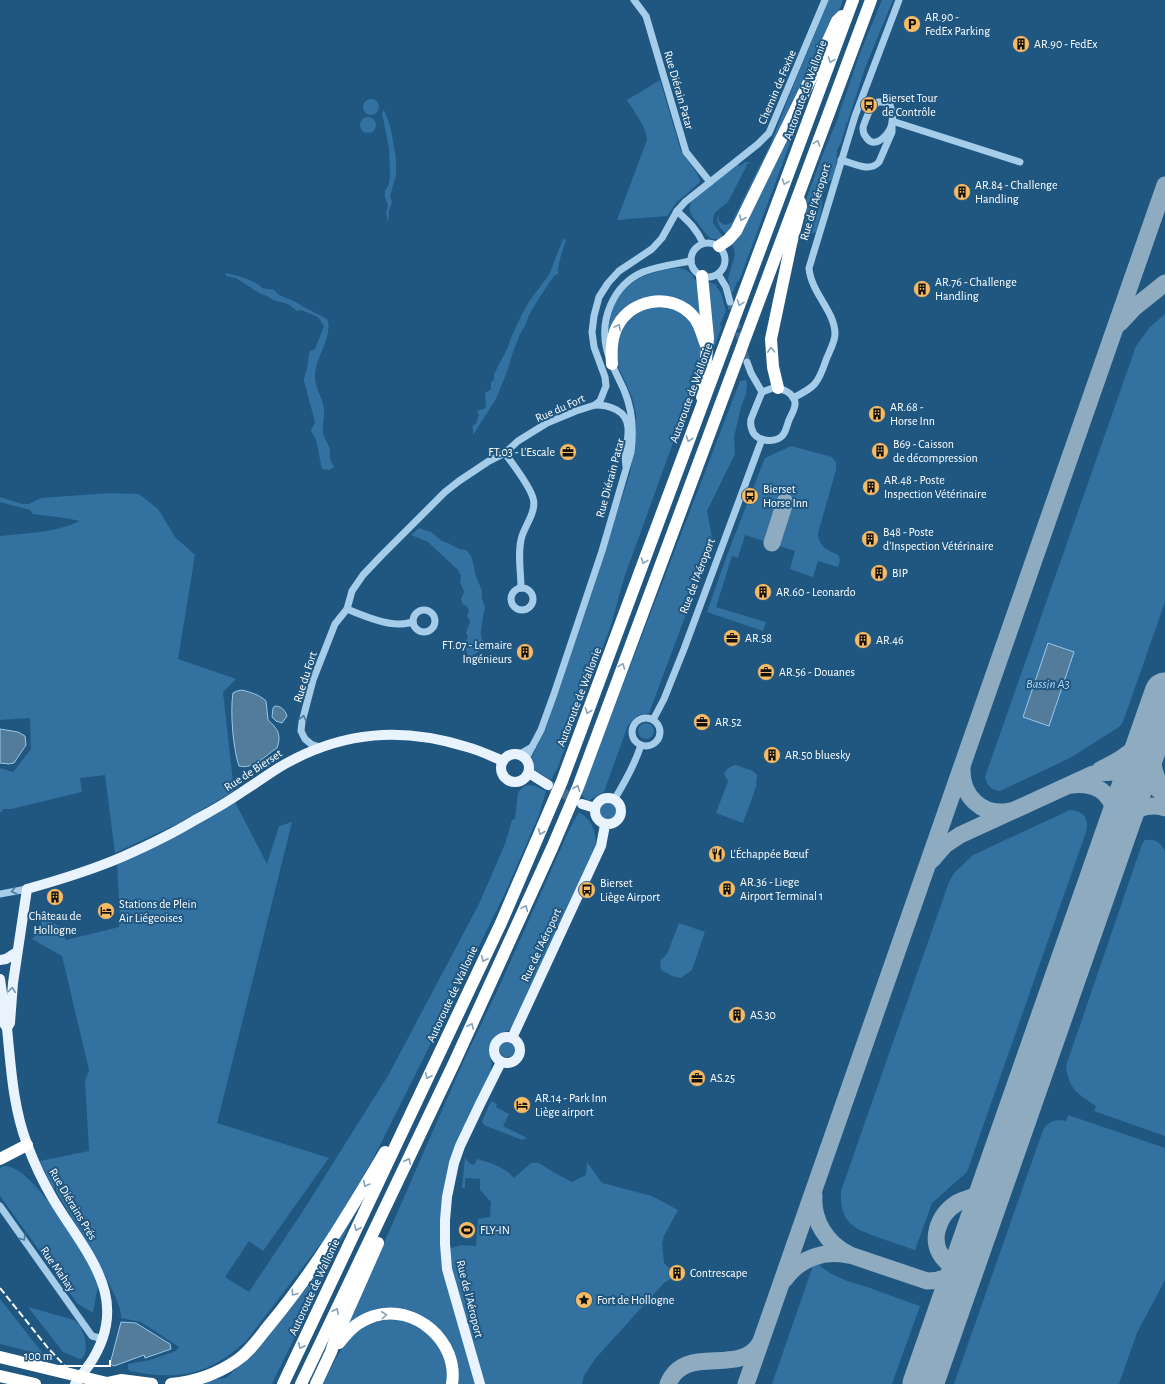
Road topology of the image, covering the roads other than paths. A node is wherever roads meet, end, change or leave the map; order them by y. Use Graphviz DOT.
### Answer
graph roads {
  1 [pos="634,0"];
  2 [pos="825,0"];
  3 [pos="871,0"];
  4 [pos="899,0"];
  5 [pos="851,5"];
  6 [pos="892,121"];
  7 [pos="841,160"];
  8 [pos="1020,162"];
  9 [pos="710,182"];
  10 [pos="798,193"];
  11 [pos="677,211"];
  12 [pos="704,243"];
  13 [pos="719,246"];
  14 [pos="691,262"];
  15 [pos="718,274"];
  16 [pos="702,276"];
  17 [pos="730,302"];
  18 [pos="706,345"];
  19 [pos="747,362"];
  20 [pos="612,364"];
  21 [pos="778,388"];
  22 [pos="762,392"];
  23 [pos="793,398"];
  24 [pos="703,403"];
  25 [pos="595,405"];
  26 [pos="762,439"];
  27 [pos="505,453"];
  28 [pos="627,468"];
  29 [pos="521,588"];
  30 [pos="348,609"];
  31 [pos="413,622"];
  32 [pos="653,720"];
  33 [pos="641,745"];
  34 [pos="319,747"];
  35 [pos="522,757"];
  36 [pos="503,761"];
  37 [pos="529,773"];
  38 [pos="548,785"];
  39 [pos="614,800"];
  40 [pos="582,804"];
  41 [pos="595,808"];
  42 [pos="605,825"];
  43 [pos="27,889"];
  44 [pos="0,894"];
  45 [pos="17,952"];
  46 [pos="0,960"];
  47 [pos="0,979"];
  48 [pos="7,1028"];
  49 [pos="512,1038"];
  50 [pos="501,1062"];
  51 [pos="26,1141"];
  52 [pos="397,1142"];
  53 [pos="0,1152"];
  54 [pos="0,1159"];
  55 [pos="391,1196"];
  56 [pos="0,1206"];
  57 [pos="103,1339"];
  58 [pos="331,1352"];
  59 [pos="0,1358"];
  60 [pos="0,1376"];
  61 [pos="285,1381"];
  62 [pos="109,1383"];
  63 [pos="35,1384"];
  64 [pos="75,1384"];
  65 [pos="152,1384"];
  66 [pos="171,1384"];
  67 [pos="302,1384"];
  68 [pos="316,1384"];
  69 [pos="452,1384"];
  70 [pos="480,1384"];
  1 -- 9 [label="street, Rue Diérain Patar"];
  2 -- 9 [label="street, Chemin de Fexhe"];
  10 -- 3 [label="highway, one-way"];
  4 -- 7 [label="street, Rue de l'Aéroport"];
  5 -- 13 [label="highway, one-way"];
  5 -- 24 [label="highway, Autoroute de Wallonie, one-way"];
  6 -- 6 [label="street"];
  6 -- 7 [label="street"];
  6 -- 8 [label="street"];
  7 -- 23 [label="street, Rue de l'Aéroport"];
  9 -- 11 [label="street, Rue du Fort"];
  21 -- 10 [label="highway, one-way"];
  55 -- 10 [label="highway, one-way"];
  11 -- 12 [label="street"];
  11 -- 25 [label="street, Rue du Fort"];
  12 -- 13 [label="street"];
  12 -- 14 [label="street"];
  13 -- 15 [label="street"];
  14 -- 16 [label="street"];
  14 -- 20 [label="street, Rue Diérain Patar"];
  15 -- 16 [label="street"];
  15 -- 17 [label="street"];
  16 -- 18 [label="highway"];
  20 -- 18 [label="highway, one-way"];
  18 -- 24 [label="highway"];
  19 -- 22 [label="street"];
  20 -- 28 [label="street, Rue Diérain Patar"];
  21 -- 22 [label="street"];
  21 -- 23 [label="street"];
  22 -- 26 [label="street"];
  23 -- 26 [label="street"];
  24 -- 52 [label="highway, Autoroute de Wallonie, one-way"];
  25 -- 27 [label="street, Rue du Fort"];
  25 -- 28 [label="street"];
  26 -- 32 [label="street, Rue de l'Aéroport"];
  27 -- 29 [label="street"];
  27 -- 30 [label="street, Rue du Fort"];
  28 -- 35 [label="street, Rue Diérain Patar"];
  30 -- 31 [label="street"];
  34 -- 30 [label="street, Rue du Fort, one-way"];
  32 -- 33 [label="street"];
  32 -- 33 [label="street"];
  33 -- 39 [label="street"];
  34 -- 36 [label="main road, Rue de Bierset"];
  34 -- 43 [label="main road, Rue de Bierset"];
  35 -- 36 [label="main road"];
  35 -- 37 [label="main road"];
  36 -- 37 [label="main road"];
  37 -- 38 [label="main road"];
  39 -- 41 [label="main road"];
  39 -- 42 [label="main road"];
  40 -- 41 [label="main road"];
  41 -- 42 [label="main road"];
  42 -- 49 [label="main road, Rue de l'Aéroport"];
  43 -- 44 [label="street, one-way"];
  43 -- 45 [label="main road, Rue Diérains Prés"];
  45 -- 46 [label="main road"];
  48 -- 45 [label="main road, Rue Diérains Prés, one-way"];
  47 -- 48 [label="main road, Rue Diérains Prés"];
  48 -- 51 [label="main road, Rue Diérains Prés"];
  49 -- 50 [label="main road"];
  49 -- 50 [label="main road"];
  50 -- 70 [label="main road, Rue de l'Aéroport"];
  51 -- 53 [label="highway"];
  51 -- 54 [label="highway"];
  51 -- 57 [label="main road, Rue Diérains Prés"];
  52 -- 61 [label="highway, Autoroute de Wallonie, one-way"];
  52 -- 66 [label="highway, one-way"];
  55 -- 58 [label="highway"];
  67 -- 55 [label="highway, one-way"];
  56 -- 57 [label="street, Rue Mahay, one-way"];
  57 -- 64 [label="main road, Rue Diérains Prés, bridge"];
  58 -- 68 [label="highway"];
  58 -- 69 [label="highway, one-way"];
  59 -- 62 [label="highway, bridge"];
  60 -- 63 [label="highway"];
  62 -- 65 [label="highway"];
}
